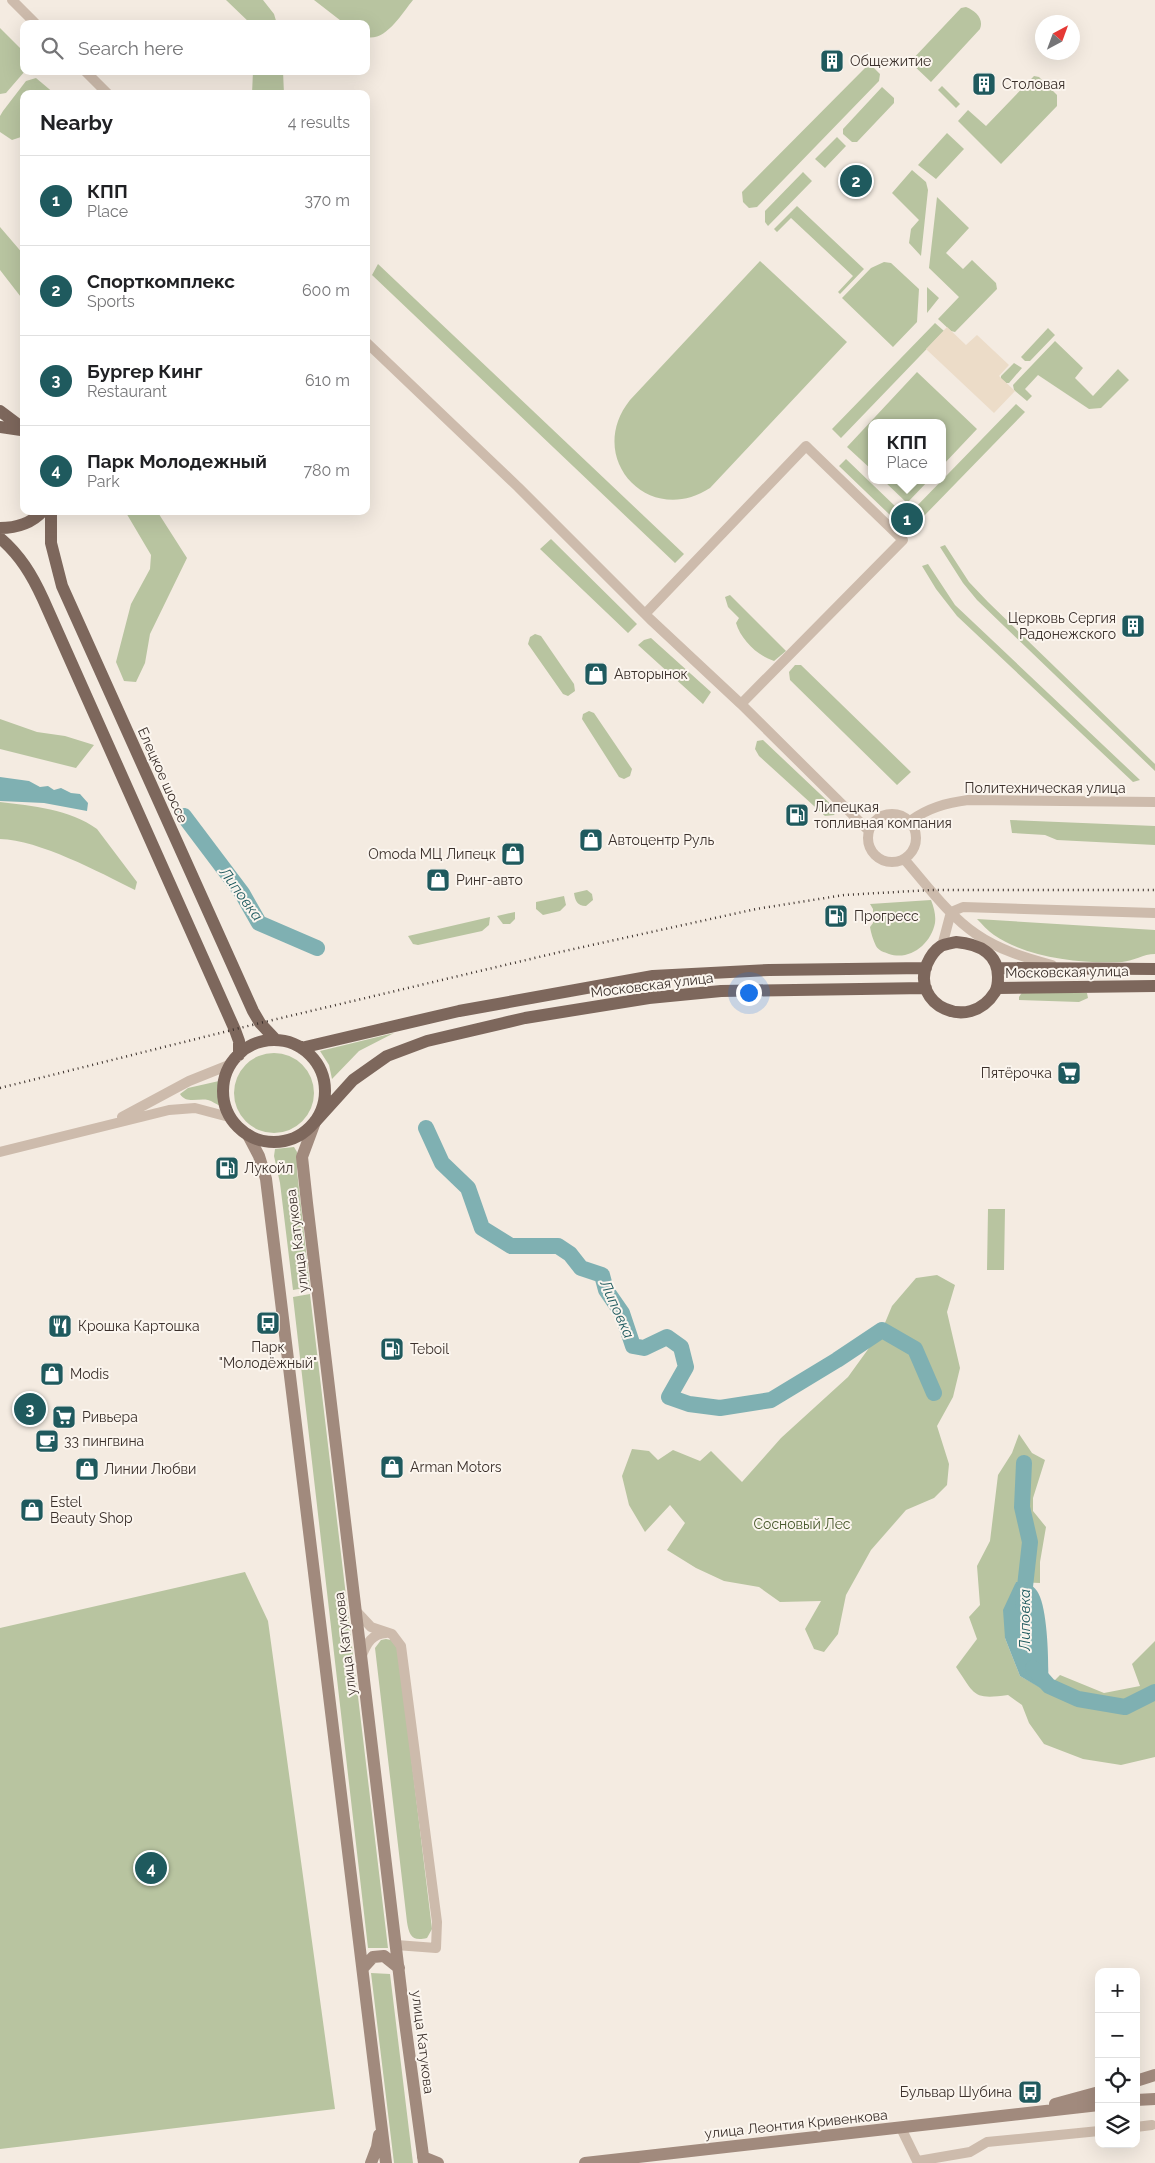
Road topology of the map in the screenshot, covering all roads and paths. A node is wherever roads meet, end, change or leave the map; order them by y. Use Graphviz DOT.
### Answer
graph roads {
  1 [pos="12,0"];
  2 [pos="32,20"];
  3 [pos="89,75"];
  4 [pos="104,90"];
  5 [pos="370,346"];
  6 [pos="0,411"];
  7 [pos="0,427"];
  8 [pos="20,427"];
  9 [pos="20,430"];
  10 [pos="38,515"];
  11 [pos="51,515"];
  12 [pos="0,528"];
  13 [pos="0,538"];
  14 [pos="645,614"];
  15 [pos="741,704"];
  16 [pos="1155,802"];
  17 [pos="910,821"];
  18 [pos="869,831"];
  19 [pos="904,859"];
  20 [pos="951,912"];
  21 [pos="1155,913"];
  22 [pos="977,935"];
  23 [pos="942,946"];
  24 [pos="988,952"];
  25 [pos="926,968"];
  26 [pos="998,968"];
  27 [pos="1067,969"];
  28 [pos="1155,969"];
  29 [pos="1155,986"];
  30 [pos="926,988"];
  31 [pos="998,988"];
  32 [pos="276,1040"];
  33 [pos="301,1048"];
  34 [pos="238,1055"];
  35 [pos="229,1065"];
  36 [pos="230,1117"];
  37 [pos="315,1122"];
  38 [pos="111,1123"];
  39 [pos="248,1135"];
  40 [pos="0,1152"];
  41 [pos="356,1611"];
  42 [pos="392,1634"];
  43 [pos="362,1655"];
  44 [pos="396,1945"];
  45 [pos="363,1968"];
  46 [pos="399,1968"];
  47 [pos="1155,2075"];
  48 [pos="1140,2080"];
  49 [pos="1095,2093"];
  50 [pos="1155,2099"];
  51 [pos="1140,2100"];
  52 [pos="1095,2106"];
  53 [pos="381,2116"];
  54 [pos="1011,2116"];
  55 [pos="1152,2125"];
  56 [pos="1140,2126"];
  57 [pos="901,2128"];
  58 [pos="1095,2130"];
  59 [pos="424,2160"];
  60 [pos="918,2162"];
  61 [pos="371,2163"];
  62 [pos="386,2163"];
  63 [pos="438,2163"];
  64 [pos="585,2163"];
  1 -- 2 [label="street"];
  3 -- 4 [label="street"];
  5 -- 14 [label="street"];
  6 -- 8 [label="main road"];
  7 -- 9 [label="main road"];
  10 -- 12 [label="main road"];
  11 -- 32 [label="main road, Елецкое шоссе"];
  13 -- 34 [label="main road"];
  14 -- 15 [label="street"];
  14 -- 15 [label="street"];
  15 -- 18 [label="street"];
  16 -- 17 [label="street, Политехническая улица"];
  17 -- 18 [label="street"];
  17 -- 19 [label="street"];
  18 -- 19 [label="street"];
  19 -- 20 [label="street"];
  20 -- 21 [label="street"];
  20 -- 22 [label="street"];
  20 -- 23 [label="street"];
  22 -- 24 [label="street"];
  22 -- 27 [label="street"];
  23 -- 24 [label="main road"];
  23 -- 25 [label="main road"];
  24 -- 26 [label="main road, Московская улица"];
  25 -- 30 [label="main road"];
  25 -- 33 [label="main road, Московская улица"];
  26 -- 27 [label="main road, Московская улица"];
  26 -- 31 [label="main road"];
  27 -- 28 [label="main road, Московская улица"];
  29 -- 31 [label="main road, Московская улица"];
  30 -- 31 [label="main road, Московская улица"];
  30 -- 37 [label="main road, Московская улица"];
  32 -- 33 [label="main road"];
  32 -- 34 [label="main road"];
  33 -- 37 [label="main road"];
  34 -- 35 [label="main road"];
  35 -- 36 [label="main road"];
  35 -- 38 [label="street"];
  36 -- 38 [label="street"];
  36 -- 39 [label="main road"];
  37 -- 39 [label="main road"];
  37 -- 41 [label="main road, улица Катукова"];
  38 -- 40 [label="street"];
  39 -- 45 [label="main road, улица Катукова"];
  41 -- 42 [label="street"];
  41 -- 43 [label="main road, улица Катукова"];
  42 -- 43 [label="street"];
  42 -- 44 [label="street"];
  43 -- 44 [label="main road, улица Катукова"];
  44 -- 46 [label="main road, улица Катукова"];
  45 -- 46 [label="main road"];
  45 -- 53 [label="main road, улица Катукова"];
  46 -- 59 [label="main road, улица Катукова"];
  47 -- 48 [label="main road"];
  49 -- 54 [label="main road, улица Леонтия Кривенкова"];
  50 -- 51 [label="main road"];
  52 -- 54 [label="main road, улица Леонтия Кривенкова"];
  53 -- 61 [label="main road"];
  53 -- 62 [label="main road, улица Катукова"];
  54 -- 57 [label="main road, улица Леонтия Кривенкова"];
  55 -- 56 [label="street"];
  57 -- 60 [label="street"];
  57 -- 64 [label="main road, улица Леонтия Кривенкова"];
  58 -- 60 [label="street"];
  59 -- 63 [label="main road"];
}
